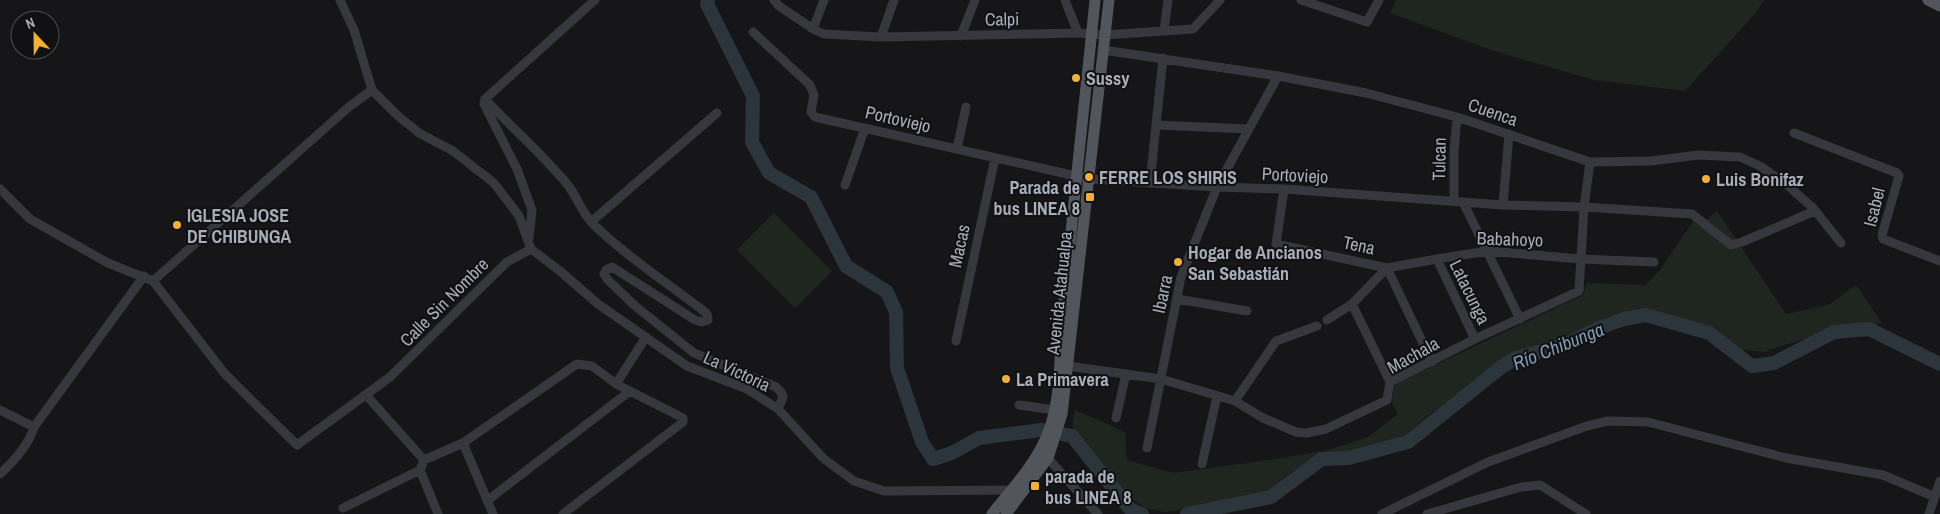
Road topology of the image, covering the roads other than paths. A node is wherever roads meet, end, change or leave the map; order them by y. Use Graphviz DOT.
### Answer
graph roads {
  1 [pos="340,0"];
  2 [pos="596,0"];
  3 [pos="774,0"];
  4 [pos="824,0"];
  5 [pos="894,0"];
  6 [pos="975,0"];
  7 [pos="1065,0"];
  8 [pos="1095,0"];
  9 [pos="1109,0"];
  10 [pos="1168,0"];
  11 [pos="1220,0"];
  12 [pos="1301,0"];
  13 [pos="1379,0"];
  14 [pos="1928,0"];
  15 [pos="1940,6"];
  16 [pos="813,30"];
  17 [pos="1164,31"];
  18 [pos="753,32"];
  19 [pos="1078,33"];
  20 [pos="1092,35"];
  21 [pos="1105,35"];
  22 [pos="962,36"];
  23 [pos="881,37"];
  24 [pos="1103,50"];
  25 [pos="1163,58"];
  26 [pos="1278,76"];
  27 [pos="372,90"];
  28 [pos="485,99"];
  29 [pos="966,107"];
  30 [pos="717,113"];
  31 [pos="1457,117"];
  32 [pos="1156,125"];
  33 [pos="865,128"];
  34 [pos="1249,129"];
  35 [pos="1794,133"];
  36 [pos="1509,134"];
  37 [pos="957,149"];
  38 [pos="995,158"];
  39 [pos="1590,162"];
  40 [pos="1075,176"];
  41 [pos="1089,179"];
  42 [pos="1150,183"];
  43 [pos="844,185"];
  44 [pos="1217,187"];
  45 [pos="0,189"];
  46 [pos="1284,189"];
  47 [pos="1458,202"];
  48 [pos="1503,205"];
  49 [pos="1584,207"];
  50 [pos="1815,211"];
  51 [pos="591,222"];
  52 [pos="1842,243"];
  53 [pos="529,245"];
  54 [pos="1488,251"];
  55 [pos="1437,259"];
  56 [pos="1580,259"];
  57 [pos="1940,261"];
  58 [pos="1654,262"];
  59 [pos="1387,268"];
  60 [pos="144,276"];
  61 [pos="153,281"];
  62 [pos="1177,299"];
  63 [pos="1352,304"];
  64 [pos="1248,312"];
  65 [pos="1520,319"];
  66 [pos="1327,320"];
  67 [pos="1317,326"];
  68 [pos="646,337"];
  69 [pos="1475,339"];
  70 [pos="956,340"];
  71 [pos="1432,362"];
  72 [pos="1065,365"];
  73 [pos="1126,374"];
  74 [pos="1161,379"];
  75 [pos="1390,382"];
  76 [pos="616,384"];
  77 [pos="630,391"];
  78 [pos="367,396"];
  79 [pos="1216,396"];
  80 [pos="1235,401"];
  81 [pos="1019,405"];
  82 [pos="778,409"];
  83 [pos="0,410"];
  84 [pos="1057,413"];
  85 [pos="1116,418"];
  86 [pos="34,427"];
  87 [pos="463,443"];
  88 [pos="1046,445"];
  89 [pos="1147,448"];
  90 [pos="1048,458"];
  91 [pos="424,460"];
  92 [pos="1202,464"];
  93 [pos="420,470"];
  94 [pos="0,474"];
  95 [pos="1940,481"];
  96 [pos="1011,490"];
  97 [pos="1026,490"];
  98 [pos="1934,497"];
  99 [pos="488,500"];
  100 [pos="344,508"];
  101 [pos="1010,513"];
  102 [pos="438,514"];
  103 [pos="493,514"];
  104 [pos="563,514"];
  105 [pos="992,514"];
  106 [pos="1098,514"];
  107 [pos="1382,514"];
  108 [pos="1427,514"];
  109 [pos="1586,514"];
  110 [pos="1930,514"];
  1 -- 27 [label="street"];
  2 -- 28 [label="street"];
  3 -- 16 [label="street"];
  4 -- 16 [label="street"];
  5 -- 23 [label="street"];
  6 -- 22 [label="street"];
  7 -- 19 [label="street"];
  8 -- 20 [label="main road, Avenida Atahualpa"];
  9 -- 21 [label="main road, Avenida Atahualpa"];
  10 -- 17 [label="street"];
  11 -- 17 [label="street, Calpi"];
  12 -- 13 [label="street"];
  14 -- 15 [label="main road"];
  16 -- 23 [label="street, Calpi"];
  17 -- 21 [label="street, Calpi"];
  18 -- 33 [label="street, Portoviejo"];
  19 -- 20 [label="street, Calpi"];
  19 -- 22 [label="street, Calpi"];
  20 -- 21 [label="street, Calpi"];
  20 -- 40 [label="main road, Avenida Atahualpa"];
  21 -- 24 [label="main road, Avenida Atahualpa"];
  22 -- 23 [label="street, Calpi"];
  24 -- 25 [label="street, Cuenca"];
  24 -- 41 [label="main road, Avenida Atahualpa"];
  25 -- 26 [label="street, Cuenca"];
  25 -- 32 [label="street"];
  26 -- 31 [label="street, Cuenca"];
  26 -- 34 [label="street, Ibarra"];
  27 -- 53 [label="street"];
  27 -- 61 [label="street"];
  28 -- 51 [label="street"];
  28 -- 53 [label="street"];
  29 -- 37 [label="street"];
  30 -- 51 [label="street"];
  31 -- 36 [label="street, Cuenca"];
  31 -- 47 [label="street, Tulcan"];
  32 -- 34 [label="street"];
  32 -- 42 [label="street"];
  33 -- 37 [label="street, Portoviejo"];
  33 -- 43 [label="street"];
  34 -- 44 [label="street, Ibarra"];
  35 -- 57 [label="street, Isabel"];
  36 -- 39 [label="street, Cuenca"];
  36 -- 48 [label="street"];
  37 -- 38 [label="street, Portoviejo"];
  38 -- 40 [label="street, Portoviejo"];
  38 -- 70 [label="street, Macas"];
  39 -- 49 [label="street, Machala"];
  39 -- 50 [label="street, Cuenca"];
  40 -- 41 [label="street, Portoviejo"];
  40 -- 72 [label="main road, Avenida Atahualpa"];
  41 -- 42 [label="street, Portoviejo"];
  41 -- 72 [label="main road, Avenida Atahualpa"];
  42 -- 44 [label="street, Portoviejo"];
  44 -- 46 [label="street, Portoviejo"];
  44 -- 62 [label="street, Ibarra"];
  45 -- 60 [label="street"];
  46 -- 47 [label="street, Portoviejo"];
  46 -- 59 [label="street, Tena"];
  47 -- 48 [label="street, Portoviejo"];
  47 -- 54 [label="street, Tulcan"];
  48 -- 49 [label="street, Portoviejo"];
  49 -- 50 [label="street, Portoviejo"];
  49 -- 56 [label="street, Machala"];
  50 -- 52 [label="street, Cuenca"];
  51 -- 82 [label="street"];
  53 -- 68 [label="street, La Victoria"];
  53 -- 78 [label="street, Calle Sin Nombre"];
  54 -- 55 [label="street, Babahoyo"];
  54 -- 56 [label="street, Babahoyo"];
  54 -- 65 [label="street, Tulcan"];
  55 -- 59 [label="street, Babahoyo"];
  55 -- 69 [label="street, Latacunga"];
  56 -- 58 [label="street, Babahoyo"];
  56 -- 65 [label="street, Machala"];
  59 -- 63 [label="street"];
  59 -- 71 [label="street, Tena"];
  60 -- 61 [label="street"];
  60 -- 86 [label="street"];
  61 -- 78 [label="street, Calle Sin Nombre"];
  62 -- 64 [label="street"];
  62 -- 74 [label="street, Ibarra"];
  63 -- 66 [label="street"];
  63 -- 75 [label="street"];
  65 -- 69 [label="street, Machala"];
  67 -- 80 [label="street"];
  68 -- 76 [label="street"];
  68 -- 82 [label="street, La Victoria"];
  69 -- 71 [label="street, Machala"];
  71 -- 75 [label="street, Machala"];
  72 -- 73 [label="street, Machala"];
  72 -- 84 [label="main road, Avenida Atahualpa"];
  73 -- 74 [label="street, Machala"];
  73 -- 85 [label="street"];
  74 -- 79 [label="street, Machala"];
  74 -- 89 [label="street, Ibarra"];
  75 -- 80 [label="street, Machala"];
  76 -- 77 [label="street"];
  76 -- 87 [label="street"];
  77 -- 99 [label="street"];
  77 -- 104 [label="street"];
  78 -- 91 [label="street"];
  79 -- 80 [label="street, Machala"];
  79 -- 92 [label="street"];
  81 -- 84 [label="street"];
  82 -- 96 [label="street, La Victoria"];
  83 -- 86 [label="street"];
  84 -- 88 [label="main road, Avenida Atahualpa"];
  86 -- 94 [label="street"];
  87 -- 91 [label="street"];
  87 -- 99 [label="street"];
  88 -- 90 [label="main road, Avenida Atahualpa"];
  88 -- 96 [label="main road, Avenida Atahualpa"];
  90 -- 97 [label="main road, Avenida Atahualpa"];
  90 -- 106 [label="street"];
  91 -- 93 [label="street"];
  93 -- 100 [label="street"];
  93 -- 102 [label="street"];
  95 -- 98 [label="street"];
  96 -- 97 [label="street, La Victoria"];
  96 -- 105 [label="main road, Avenida Atahualpa"];
  97 -- 101 [label="main road, Avenida Atahualpa"];
  98 -- 107 [label="street"];
  98 -- 110 [label="street"];
  99 -- 103 [label="street"];
  108 -- 109 [label="street"];
}
